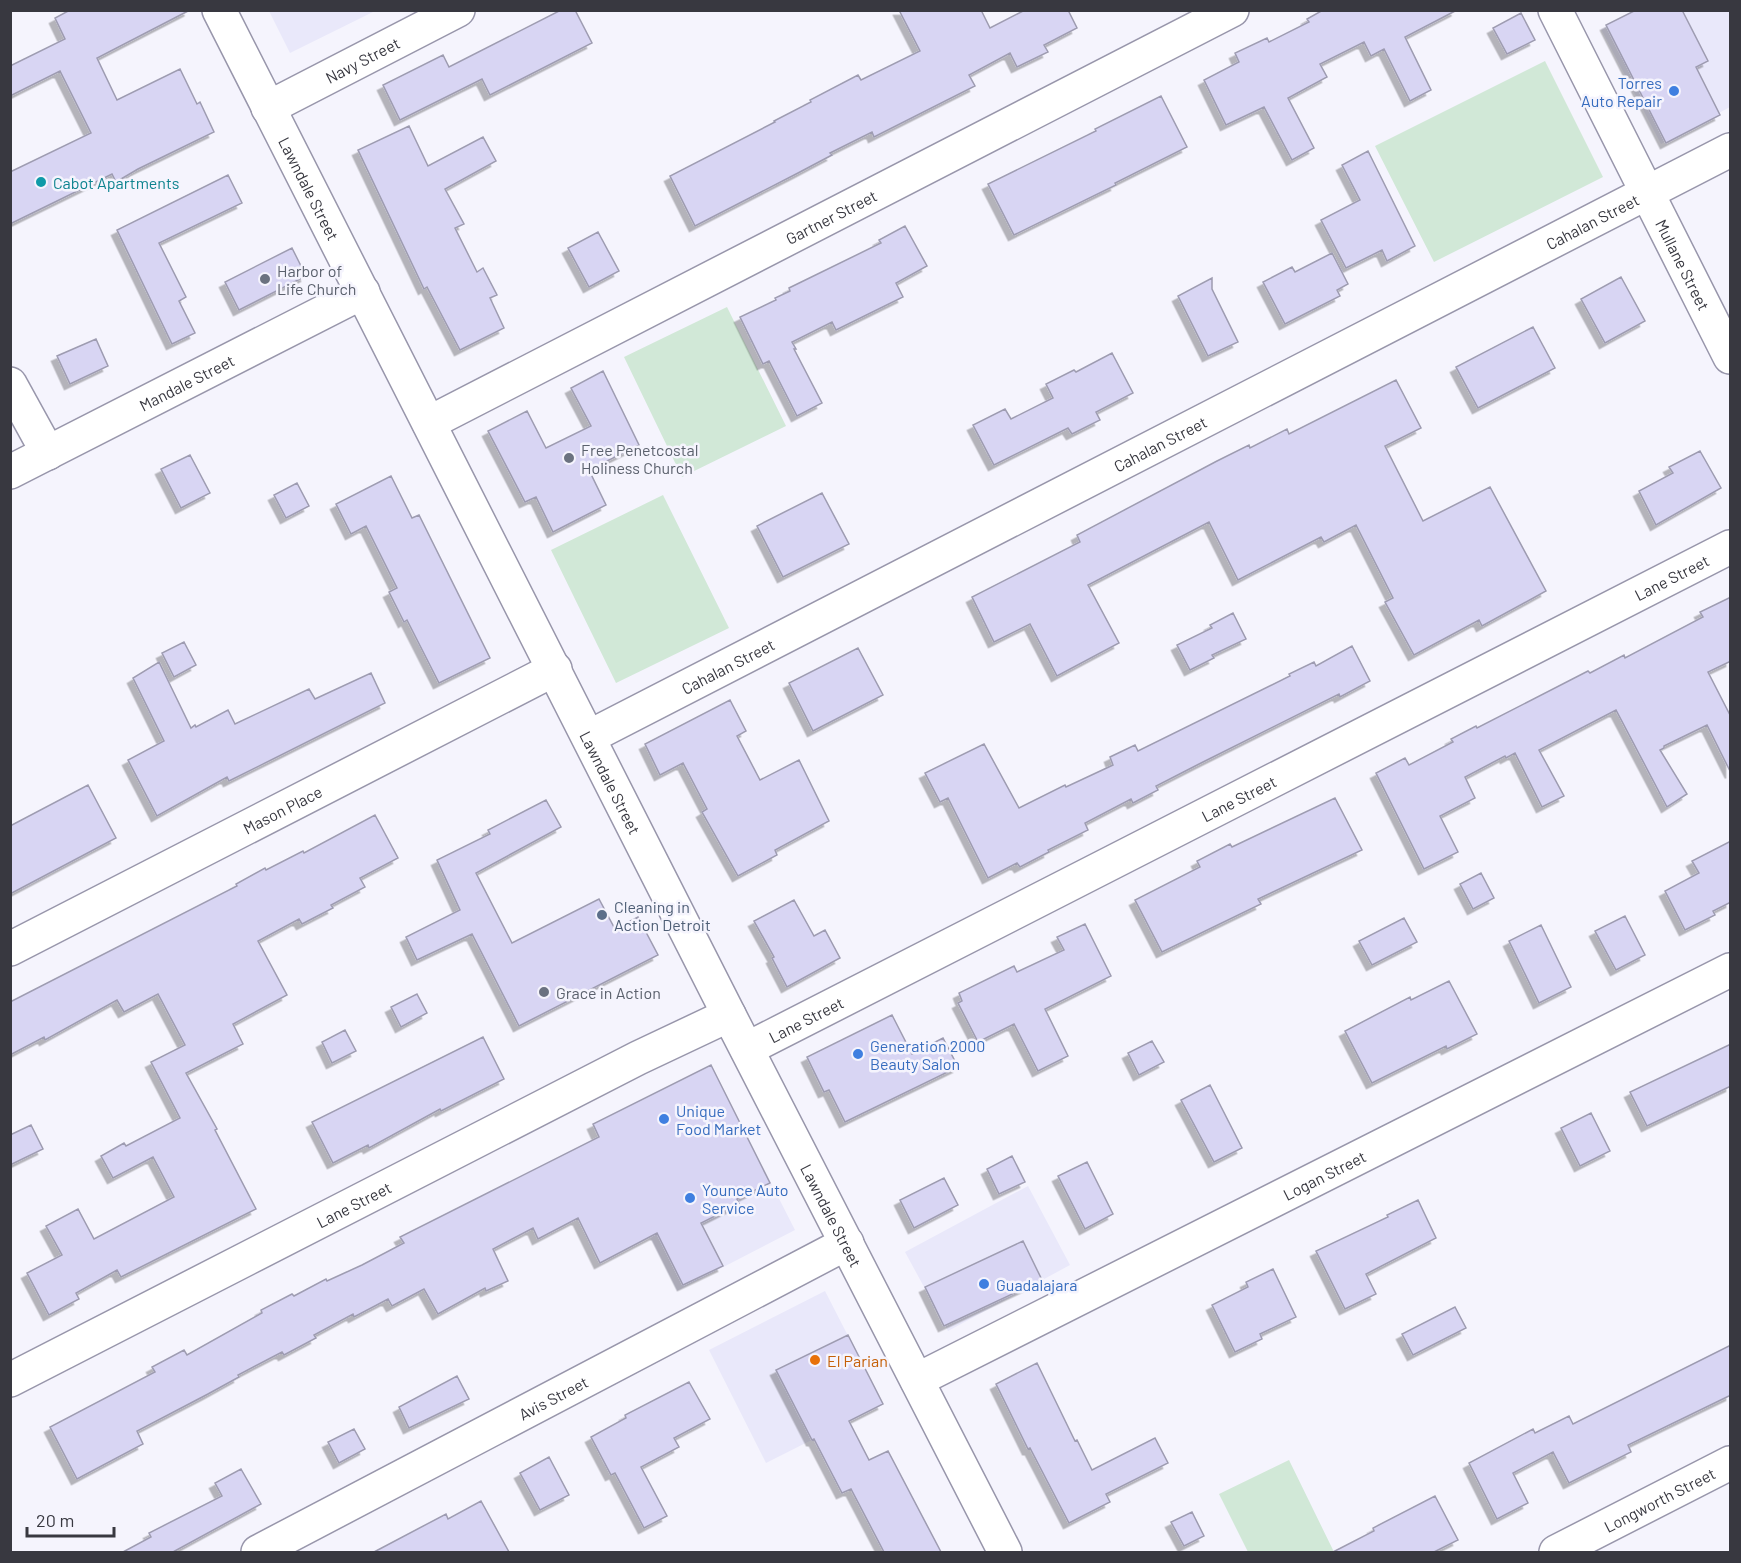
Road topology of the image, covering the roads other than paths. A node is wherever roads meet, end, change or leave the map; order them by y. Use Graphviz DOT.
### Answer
graph roads {
  1 [pos="219,10"];
  2 [pos="458,10"];
  3 [pos="1232,10"];
  4 [pos="1555,10"];
  5 [pos="268,108"];
  6 [pos="1731,150"];
  7 [pos="1648,192"];
  8 [pos="363,292"];
  9 [pos="1731,357"];
  10 [pos="10,384"];
  11 [pos="429,423"];
  12 [pos="48,453"];
  13 [pos="10,472"];
  14 [pos="1731,547"];
  15 [pos="555,669"];
  16 [pos="589,737"];
  17 [pos="10,949"];
  18 [pos="1731,970"];
  19 [pos="729,1015"];
  20 [pos="747,1049"];
  21 [pos="847,1243"];
  22 [pos="10,1380"];
  23 [pos="916,1380"];
  24 [pos="1731,1463"];
  25 [pos="258,1552"];
  26 [pos="1005,1552"];
  27 [pos="1556,1552"];
  1 -- 5 [label="street, Lawndale Street"];
  2 -- 5 [label="street, Navy Street"];
  3 -- 11 [label="street, Gartner Street"];
  4 -- 7 [label="street, Mullane Street"];
  5 -- 8 [label="street, Lawndale Street"];
  6 -- 7 [label="street, Cahalan Street"];
  7 -- 9 [label="street, Mullane Street"];
  7 -- 16 [label="street, Cahalan Street"];
  8 -- 11 [label="street, Lawndale Street"];
  8 -- 12 [label="street, Mandale Street"];
  10 -- 12 [label="street"];
  11 -- 15 [label="street, Lawndale Street"];
  12 -- 13 [label="street, Mandale Street"];
  14 -- 20 [label="street, Lane Street"];
  15 -- 16 [label="street, Lawndale Street"];
  15 -- 17 [label="street, Mason Place"];
  16 -- 19 [label="street, Lawndale Street"];
  18 -- 23 [label="street, Logan Street"];
  19 -- 20 [label="street, Lawndale Street"];
  19 -- 22 [label="street, Lane Street"];
  20 -- 21 [label="street, Lawndale Street"];
  21 -- 23 [label="street, Lawndale Street"];
  21 -- 25 [label="street, Avis Street"];
  23 -- 26 [label="street, Lawndale Street"];
  24 -- 27 [label="street, Longworth Street"];
}
